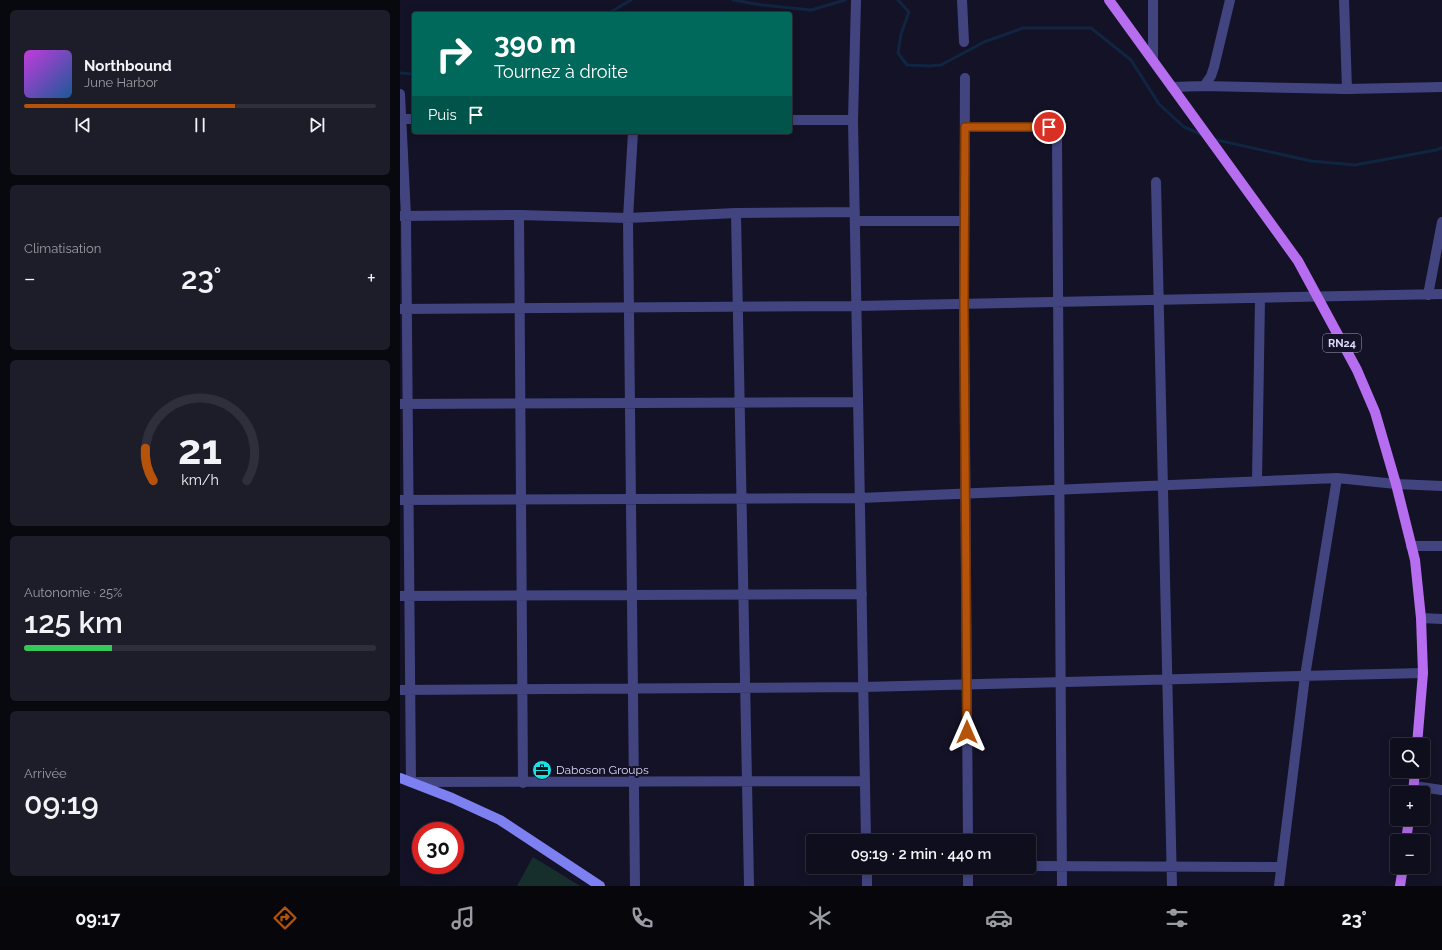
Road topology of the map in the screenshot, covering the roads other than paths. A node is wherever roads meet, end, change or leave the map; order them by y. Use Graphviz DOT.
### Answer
graph roads {
  1 [pos="856,0"];
  2 [pos="962,0"];
  3 [pos="1109,0"];
  4 [pos="1153,0"];
  5 [pos="1230,0"];
  6 [pos="1344,0"];
  7 [pos="964,42"];
  8 [pos="1153,60"];
  9 [pos="965,78"];
  10 [pos="1172,86"];
  11 [pos="1204,86"];
  12 [pos="1442,87"];
  13 [pos="1347,89"];
  14 [pos="400,94"];
  15 [pos="401,119"];
  16 [pos="412,119"];
  17 [pos="792,120"];
  18 [pos="853,120"];
  19 [pos="965,127"];
  20 [pos="633,134"];
  21 [pos="1156,182"];
  22 [pos="736,213"];
  23 [pos="519,215"];
  24 [pos="403,216"];
  25 [pos="855,216"];
  26 [pos="628,218"];
  27 [pos="964,221"];
  28 [pos="1442,222"];
  29 [pos="1442,294"];
  30 [pos="1428,295"];
  31 [pos="1317,297"];
  32 [pos="1260,299"];
  33 [pos="1159,301"];
  34 [pos="1058,303"];
  35 [pos="964,304"];
  36 [pos="857,306"];
  37 [pos="738,307"];
  38 [pos="520,308"];
  39 [pos="629,308"];
  40 [pos="403,309"];
  41 [pos="740,402"];
  42 [pos="858,402"];
  43 [pos="630,403"];
  44 [pos="404,404"];
  45 [pos="520,404"];
  46 [pos="1337,478"];
  47 [pos="1256,481"];
  48 [pos="1396,484"];
  49 [pos="1163,485"];
  50 [pos="1442,486"];
  51 [pos="1059,489"];
  52 [pos="965,493"];
  53 [pos="742,498"];
  54 [pos="860,498"];
  55 [pos="631,499"];
  56 [pos="404,500"];
  57 [pos="521,500"];
  58 [pos="1411,546"];
  59 [pos="1442,546"];
  60 [pos="744,594"];
  61 [pos="862,594"];
  62 [pos="632,595"];
  63 [pos="404,596"];
  64 [pos="522,596"];
  65 [pos="1421,618"];
  66 [pos="1442,619"];
  67 [pos="1423,673"];
  68 [pos="1305,676"];
  69 [pos="1167,680"];
  70 [pos="1060,682"];
  71 [pos="967,685"];
  72 [pos="864,687"];
  73 [pos="633,688"];
  74 [pos="745,688"];
  75 [pos="522,689"];
  76 [pos="405,690"];
  77 [pos="1418,738"];
  78 [pos="400,778"];
  79 [pos="747,781"];
  80 [pos="865,781"];
  81 [pos="411,782"];
  82 [pos="634,782"];
  83 [pos="523,783"];
  84 [pos="1430,790"];
  85 [pos="1442,790"];
  86 [pos="866,834"];
  87 [pos="968,834"];
  88 [pos="1036,866"];
  89 [pos="1062,866"];
  90 [pos="1171,867"];
  91 [pos="1281,867"];
  92 [pos="867,874"];
  93 [pos="968,874"];
  94 [pos="1402,874"];
  95 [pos="600,886"];
  96 [pos="635,886"];
  97 [pos="749,886"];
  98 [pos="867,886"];
  99 [pos="968,886"];
  100 [pos="1062,886"];
  101 [pos="1172,886"];
  102 [pos="1279,886"];
  103 [pos="1400,886"];
  1 -- 18 [label="street"];
  2 -- 7 [label="street"];
  3 -- 8 [label="main road, RN24"];
  4 -- 8 [label="street"];
  5 -- 11 [label="street"];
  6 -- 13 [label="street"];
  8 -- 10 [label="main road, RN24"];
  9 -- 19 [label="street"];
  10 -- 11 [label="street"];
  10 -- 31 [label="main road, RN24"];
  11 -- 13 [label="street"];
  12 -- 13 [label="street"];
  14 -- 15 [label="street"];
  15 -- 16 [label="street"];
  15 -- 24 [label="street"];
  17 -- 18 [label="street"];
  18 -- 25 [label="street"];
  19 -- 27 [label="street"];
  19 -- 34 [label="street"];
  20 -- 26 [label="street"];
  21 -- 33 [label="street"];
  22 -- 25 [label="street"];
  22 -- 26 [label="street"];
  22 -- 37 [label="street"];
  23 -- 24 [label="street"];
  23 -- 26 [label="street"];
  23 -- 38 [label="street"];
  24 -- 40 [label="street"];
  25 -- 27 [label="street"];
  25 -- 36 [label="street"];
  26 -- 39 [label="street"];
  27 -- 35 [label="street"];
  28 -- 30 [label="street"];
  29 -- 30 [label="street"];
  30 -- 31 [label="street"];
  31 -- 32 [label="street"];
  31 -- 48 [label="main road, RN24"];
  32 -- 33 [label="street"];
  32 -- 47 [label="street"];
  33 -- 34 [label="street"];
  33 -- 49 [label="street"];
  34 -- 35 [label="street"];
  34 -- 51 [label="street"];
  35 -- 36 [label="street"];
  35 -- 52 [label="street"];
  36 -- 37 [label="street"];
  36 -- 42 [label="street"];
  37 -- 39 [label="street"];
  37 -- 41 [label="street"];
  38 -- 39 [label="street"];
  38 -- 40 [label="street"];
  38 -- 45 [label="street"];
  39 -- 43 [label="street"];
  40 -- 44 [label="street"];
  41 -- 42 [label="street"];
  41 -- 43 [label="street"];
  41 -- 53 [label="street"];
  42 -- 54 [label="street"];
  43 -- 45 [label="street"];
  43 -- 55 [label="street"];
  44 -- 45 [label="street"];
  44 -- 56 [label="street"];
  45 -- 57 [label="street"];
  46 -- 47 [label="street"];
  46 -- 48 [label="street"];
  46 -- 68 [label="street"];
  47 -- 49 [label="street"];
  48 -- 50 [label="street"];
  48 -- 58 [label="main road, RN24"];
  49 -- 51 [label="street"];
  49 -- 69 [label="street"];
  51 -- 52 [label="street"];
  51 -- 70 [label="street"];
  52 -- 54 [label="street"];
  52 -- 71 [label="street"];
  53 -- 54 [label="street"];
  53 -- 55 [label="street"];
  53 -- 60 [label="street"];
  54 -- 61 [label="street"];
  55 -- 57 [label="street"];
  55 -- 62 [label="street"];
  56 -- 57 [label="street"];
  56 -- 63 [label="street"];
  57 -- 64 [label="street"];
  58 -- 59 [label="street"];
  58 -- 65 [label="main road, RN24"];
  60 -- 61 [label="street"];
  60 -- 62 [label="street"];
  60 -- 74 [label="street"];
  61 -- 72 [label="street"];
  62 -- 64 [label="street"];
  62 -- 73 [label="street"];
  63 -- 64 [label="street"];
  63 -- 76 [label="street"];
  64 -- 75 [label="street"];
  65 -- 66 [label="street"];
  65 -- 67 [label="main road, RN24"];
  67 -- 68 [label="street"];
  67 -- 77 [label="main road, RN24"];
  68 -- 69 [label="street"];
  68 -- 91 [label="street"];
  69 -- 70 [label="street"];
  69 -- 90 [label="street"];
  70 -- 71 [label="street"];
  70 -- 89 [label="street"];
  71 -- 72 [label="street"];
  71 -- 87 [label="street"];
  72 -- 74 [label="street"];
  72 -- 80 [label="street"];
  73 -- 74 [label="street"];
  73 -- 75 [label="street"];
  73 -- 82 [label="street"];
  74 -- 79 [label="street"];
  75 -- 76 [label="street"];
  75 -- 83 [label="street"];
  76 -- 81 [label="street"];
  78 -- 81 [label="street"];
  79 -- 80 [label="street"];
  79 -- 82 [label="street"];
  79 -- 97 [label="street"];
  80 -- 86 [label="street"];
  81 -- 83 [label="street"];
  81 -- 95 [label="street"];
  82 -- 83 [label="street"];
  82 -- 96 [label="street"];
  84 -- 85 [label="street"];
  88 -- 89 [label="street"];
  89 -- 90 [label="street"];
  89 -- 100 [label="street"];
  90 -- 91 [label="street"];
  90 -- 101 [label="street"];
  91 -- 102 [label="street"];
  92 -- 98 [label="street"];
  93 -- 99 [label="street"];
  94 -- 103 [label="main road"];
}
